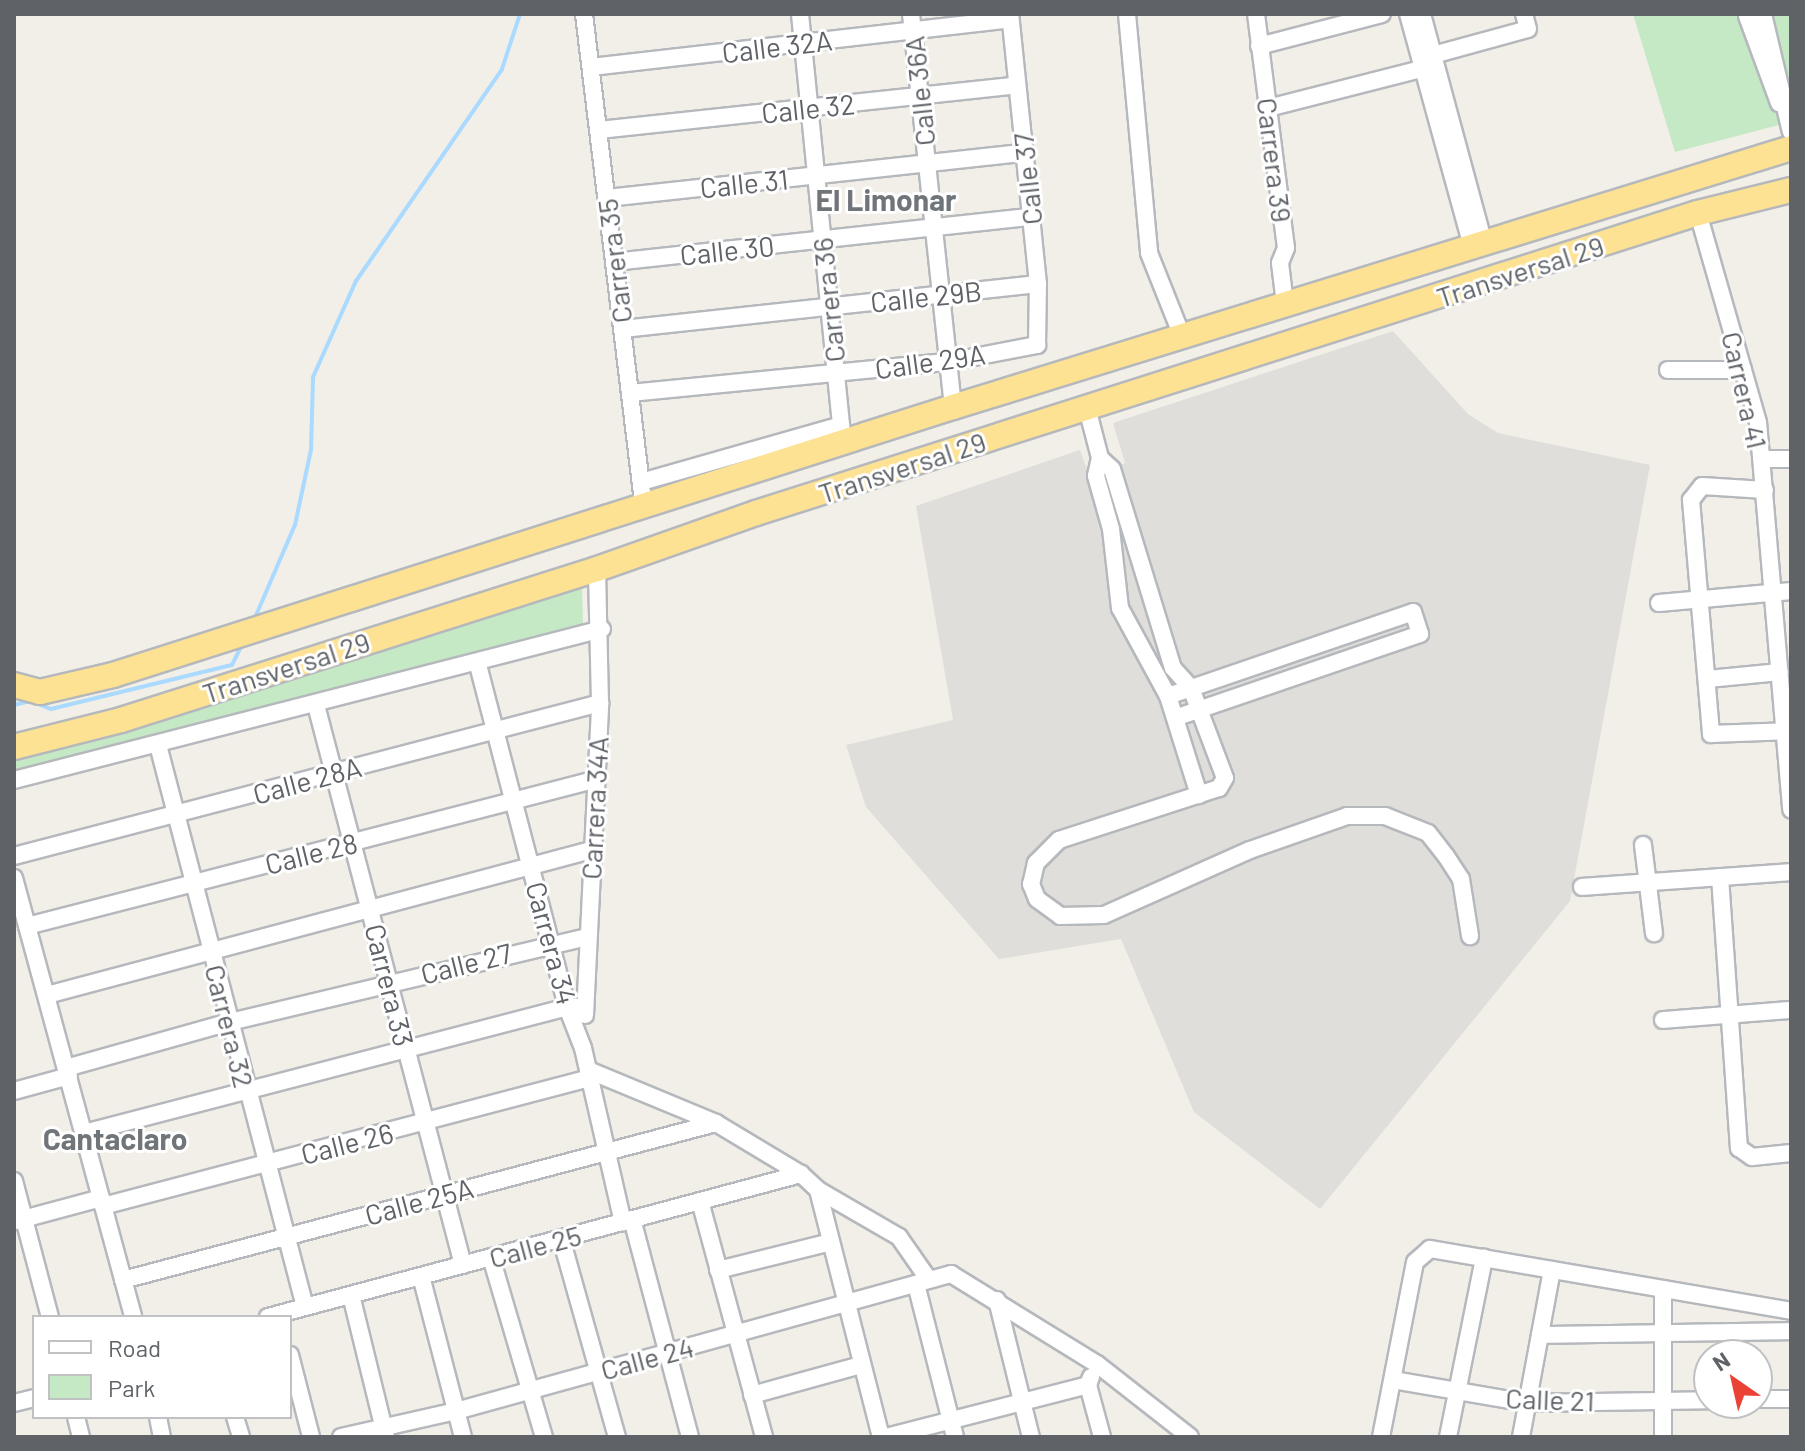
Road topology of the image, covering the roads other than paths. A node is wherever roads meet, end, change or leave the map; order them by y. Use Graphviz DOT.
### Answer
graph roads {
  1 [pos="584,14"];
  2 [pos="800,14"];
  3 [pos="1127,14"];
  4 [pos="1256,14"];
  5 [pos="1382,14"];
  6 [pos="1408,14"];
  7 [pos="1422,14"];
  8 [pos="1524,14"];
  9 [pos="1753,15"];
  10 [pos="1010,16"];
  11 [pos="912,22"];
  12 [pos="803,43"];
  13 [pos="1259,46"];
  14 [pos="1433,55"];
  15 [pos="591,67"];
  16 [pos="1421,69"];
  17 [pos="1017,85"];
  18 [pos="920,96"];
  19 [pos="809,108"];
  20 [pos="1268,108"];
  21 [pos="1790,127"];
  22 [pos="599,130"];
  23 [pos="1791,148"];
  24 [pos="1024,153"];
  25 [pos="927,163"];
  26 [pos="816,175"];
  27 [pos="1791,190"];
  28 [pos="607,198"];
  29 [pos="1698,213"];
  30 [pos="1031,217"];
  31 [pos="934,228"];
  32 [pos="822,240"];
  33 [pos="1478,245"];
  34 [pos="614,262"];
  35 [pos="1038,284"];
  36 [pos="941,295"];
  37 [pos="1285,304"];
  38 [pos="829,307"];
  39 [pos="623,329"];
  40 [pos="1182,336"];
  41 [pos="1037,345"];
  42 [pos="948,362"];
  43 [pos="1668,370"];
  44 [pos="1743,370"];
  45 [pos="835,373"];
  46 [pos="630,393"];
  47 [pos="953,407"];
  48 [pos="1087,408"];
  49 [pos="842,434"];
  50 [pos="1100,458"];
  51 [pos="1762,459"];
  52 [pos="1791,459"];
  53 [pos="641,482"];
  54 [pos="1765,490"];
  55 [pos="644,508"];
  56 [pos="597,569"];
  57 [pos="1784,592"];
  58 [pos="1701,599"];
  59 [pos="1659,603"];
  60 [pos="602,629"];
  61 [pos="1299,651"];
  62 [pos="478,665"];
  63 [pos="1308,672"];
  64 [pos="1780,672"];
  65 [pos="1708,679"];
  66 [pos="14,685"];
  67 [pos="1191,688"];
  68 [pos="1168,696"];
  69 [pos="600,703"];
  70 [pos="316,705"];
  71 [pos="1201,709"];
  72 [pos="1177,717"];
  73 [pos="495,731"];
  74 [pos="1787,731"];
  75 [pos="158,745"];
  76 [pos="14,747"];
  77 [pos="334,773"];
  78 [pos="14,780"];
  79 [pos="594,780"];
  80 [pos="1199,795"];
  81 [pos="514,801"];
  82 [pos="1791,810"];
  83 [pos="176,814"];
  84 [pos="352,842"];
  85 [pos="1643,845"];
  86 [pos="591,850"];
  87 [pos="14,856"];
  88 [pos="531,865"];
  89 [pos="1791,872"];
  90 [pos="1720,877"];
  91 [pos="14,878"];
  92 [pos="1647,882"];
  93 [pos="194,883"];
  94 [pos="1582,887"];
  95 [pos="17,904"];
  96 [pos="370,909"];
  97 [pos="27,926"];
  98 [pos="1654,933"];
  99 [pos="1470,936"];
  100 [pos="588,937"];
  101 [pos="551,942"];
  102 [pos="211,951"];
  103 [pos="390,983"];
  104 [pos="47,995"];
  105 [pos="567,1007"];
  106 [pos="585,1007"];
  107 [pos="1791,1010"];
  108 [pos="1731,1015"];
  109 [pos="1663,1020"];
  110 [pos="230,1022"];
  111 [pos="583,1048"];
  112 [pos="406,1049"];
  113 [pos="68,1072"];
  114 [pos="589,1074"];
  115 [pos="247,1090"];
  116 [pos="14,1091"];
  117 [pos="426,1123"];
  118 [pos="716,1123"];
  119 [pos="84,1133"];
  120 [pos="606,1152"];
  121 [pos="1791,1153"];
  122 [pos="266,1163"];
  123 [pos="801,1174"];
  124 [pos="14,1181"];
  125 [pos="818,1190"];
  126 [pos="445,1195"];
  127 [pos="700,1201"];
  128 [pos="102,1202"];
  129 [pos="19,1220"];
  130 [pos="627,1221"];
  131 [pos="286,1236"];
  132 [pos="561,1238"];
  133 [pos="831,1242"];
  134 [pos="491,1257"];
  135 [pos="1484,1258"];
  136 [pos="463,1265"];
  137 [pos="718,1270"];
  138 [pos="1552,1270"];
  139 [pos="421,1276"];
  140 [pos="123,1280"];
  141 [pos="923,1282"];
  142 [pos="1663,1289"];
  143 [pos="351,1295"];
  144 [pos="997,1300"];
  145 [pos="846,1303"];
  146 [pos="305,1307"];
  147 [pos="1791,1311"];
  148 [pos="49,1315"];
  149 [pos="132,1315"];
  150 [pos="279,1315"];
  151 [pos="1791,1331"];
  152 [pos="1661,1333"];
  153 [pos="735,1334"];
  154 [pos="1540,1335"];
  155 [pos="668,1353"];
  156 [pos="292,1363"];
  157 [pos="1097,1364"];
  158 [pos="861,1365"];
  159 [pos="598,1372"];
  160 [pos="1393,1380"];
  161 [pos="1088,1385"];
  162 [pos="530,1391"];
  163 [pos="1457,1391"];
  164 [pos="752,1395"];
  165 [pos="1693,1400"];
  166 [pos="1663,1401"];
  167 [pos="1021,1402"];
  168 [pos="1528,1403"];
  169 [pos="456,1411"];
  170 [pos="952,1429"];
  171 [pos="385,1432"];
  172 [pos="1185,1435"];
  173 [pos="311,1437"];
  174 [pos="341,1437"];
  175 [pos="463,1437"];
  176 [pos="544,1437"];
  177 [pos="617,1437"];
  178 [pos="690,1437"];
  179 [pos="764,1437"];
  180 [pos="883,1437"];
  181 [pos="1031,1437"];
  182 [pos="1102,1437"];
  183 [pos="1381,1437"];
  184 [pos="1448,1437"];
  185 [pos="1521,1437"];
  186 [pos="1663,1437"];
  1 -- 15 [label="street, Carrera 35"];
  2 -- 12 [label="street, Carrera 36"];
  3 -- 40 [label="street"];
  4 -- 13 [label="street, Carrera 39"];
  5 -- 13 [label="street"];
  6 -- 16 [label="street"];
  7 -- 14 [label="street"];
  8 -- 14 [label="street"];
  9 -- 21 [label="street"];
  10 -- 11 [label="street, Calle 32A"];
  10 -- 17 [label="street, Calle 37"];
  11 -- 12 [label="street, Calle 32A"];
  11 -- 18 [label="street, Calle 36A"];
  12 -- 15 [label="street, Calle 32A"];
  12 -- 19 [label="street, Carrera 36"];
  13 -- 20 [label="street, Carrera 39"];
  14 -- 33 [label="street"];
  15 -- 22 [label="street, Carrera 35"];
  16 -- 20 [label="street"];
  16 -- 33 [label="street"];
  17 -- 18 [label="street, Calle 32"];
  17 -- 24 [label="street, Calle 37"];
  18 -- 19 [label="street, Calle 32"];
  18 -- 25 [label="street, Calle 36A"];
  19 -- 22 [label="street, Calle 32"];
  19 -- 26 [label="street, Carrera 36"];
  20 -- 37 [label="street, Carrera 39"];
  22 -- 28 [label="street, Carrera 35"];
  23 -- 33 [label="highway, Transversal 29"];
  24 -- 25 [label="street, Calle 31"];
  24 -- 30 [label="street, Calle 37"];
  25 -- 26 [label="street, Calle 31"];
  25 -- 31 [label="street, Calle 36A"];
  26 -- 28 [label="street, Calle 31"];
  26 -- 32 [label="street, Carrera 36"];
  27 -- 29 [label="highway, Transversal 29"];
  28 -- 34 [label="street, Carrera 35"];
  29 -- 44 [label="street, Carrera 41"];
  29 -- 48 [label="highway, Transversal 29"];
  30 -- 31 [label="street, Calle 30"];
  30 -- 35 [label="street, Calle 37"];
  31 -- 32 [label="street, Calle 30"];
  31 -- 36 [label="street, Calle 36A"];
  32 -- 34 [label="street, Calle 30"];
  32 -- 38 [label="street, Carrera 36"];
  33 -- 37 [label="highway, Transversal 29"];
  34 -- 39 [label="street, Carrera 35"];
  35 -- 36 [label="street, Calle 29B"];
  35 -- 41 [label="street, Calle 37"];
  36 -- 38 [label="street, Calle 29B"];
  36 -- 42 [label="street, Calle 36A"];
  37 -- 40 [label="highway, Transversal 29"];
  38 -- 39 [label="street, Calle 29B"];
  38 -- 45 [label="street, Carrera 36"];
  39 -- 46 [label="street, Carrera 35"];
  40 -- 47 [label="highway, Transversal 29"];
  41 -- 42 [label="street, Calle 29A"];
  42 -- 45 [label="street, Calle 29A"];
  42 -- 47 [label="street, Calle 36A"];
  43 -- 44 [label="street"];
  44 -- 51 [label="street, Carrera 41"];
  45 -- 46 [label="street, Calle 29A"];
  45 -- 49 [label="street, Carrera 36"];
  46 -- 53 [label="street, Carrera 35"];
  47 -- 49 [label="highway, Transversal 29"];
  48 -- 50 [label="street"];
  48 -- 56 [label="highway, Transversal 29"];
  49 -- 53 [label="street"];
  49 -- 55 [label="highway, Transversal 29"];
  50 -- 67 [label="street"];
  50 -- 68 [label="street"];
  51 -- 52 [label="street"];
  51 -- 54 [label="street, Carrera 41"];
  53 -- 55 [label="street, Carrera 35"];
  54 -- 57 [label="street, Carrera 41"];
  54 -- 58 [label="street"];
  55 -- 66 [label="highway, Transversal 29"];
  56 -- 60 [label="street, Carrera 34A"];
  56 -- 76 [label="highway, Transversal 29"];
  57 -- 58 [label="street"];
  57 -- 64 [label="street, Carrera 41"];
  58 -- 59 [label="street"];
  58 -- 65 [label="street"];
  60 -- 62 [label="street"];
  60 -- 69 [label="street, Carrera 34A"];
  61 -- 63 [label="street"];
  61 -- 63 [label="street"];
  61 -- 67 [label="street"];
  62 -- 70 [label="street"];
  62 -- 73 [label="street, Carrera 34"];
  63 -- 71 [label="street"];
  64 -- 65 [label="street"];
  64 -- 74 [label="street, Carrera 41"];
  65 -- 74 [label="street"];
  67 -- 68 [label="street"];
  67 -- 71 [label="street"];
  68 -- 72 [label="street"];
  69 -- 73 [label="street, Calle 28A"];
  69 -- 79 [label="street, Carrera 34A"];
  70 -- 75 [label="street"];
  70 -- 77 [label="street, Carrera 33"];
  71 -- 72 [label="street"];
  71 -- 80 [label="street"];
  72 -- 80 [label="street"];
  73 -- 77 [label="street, Calle 28A"];
  73 -- 81 [label="street, Carrera 34"];
  74 -- 82 [label="street, Carrera 41"];
  75 -- 78 [label="street"];
  75 -- 83 [label="street, Carrera 32"];
  77 -- 83 [label="street, Calle 28A"];
  77 -- 84 [label="street, Carrera 33"];
  79 -- 81 [label="street, Calle 28"];
  79 -- 86 [label="street, Carrera 34A"];
  80 -- 99 [label="street"];
  81 -- 84 [label="street, Calle 28"];
  81 -- 88 [label="street, Carrera 34"];
  83 -- 87 [label="street, Calle 28A"];
  83 -- 93 [label="street, Carrera 32"];
  84 -- 93 [label="street, Calle 28"];
  84 -- 96 [label="street, Carrera 33"];
  85 -- 92 [label="street"];
  86 -- 88 [label="street"];
  86 -- 100 [label="street, Carrera 34A"];
  88 -- 96 [label="street"];
  88 -- 101 [label="street, Carrera 34"];
  89 -- 90 [label="street"];
  90 -- 92 [label="street"];
  90 -- 108 [label="street"];
  91 -- 95 [label="street"];
  92 -- 94 [label="street"];
  92 -- 98 [label="street"];
  93 -- 97 [label="street, Calle 28"];
  93 -- 102 [label="street, Carrera 32"];
  95 -- 97 [label="street"];
  96 -- 102 [label="street"];
  96 -- 103 [label="street, Carrera 33"];
  97 -- 104 [label="street"];
  100 -- 101 [label="street, Calle 27"];
  100 -- 106 [label="street, Carrera 34A"];
  101 -- 103 [label="street, Calle 27"];
  101 -- 105 [label="street, Carrera 34"];
  102 -- 104 [label="street"];
  102 -- 110 [label="street, Carrera 32"];
  103 -- 110 [label="street, Calle 27"];
  103 -- 112 [label="street, Carrera 33"];
  104 -- 113 [label="street"];
  105 -- 106 [label="street"];
  105 -- 111 [label="street, Carrera 34"];
  105 -- 112 [label="street"];
  106 -- 111 [label="street, Carrera 34A"];
  107 -- 108 [label="street"];
  108 -- 109 [label="street"];
  108 -- 121 [label="street"];
  110 -- 113 [label="street, Calle 27"];
  110 -- 115 [label="street, Carrera 32"];
  111 -- 114 [label="street, Carrera 34"];
  112 -- 115 [label="street"];
  112 -- 117 [label="street, Carrera 33"];
  113 -- 116 [label="street, Calle 27"];
  113 -- 119 [label="street"];
  114 -- 117 [label="street, Calle 26"];
  114 -- 118 [label="street"];
  114 -- 120 [label="street, Carrera 34"];
  115 -- 119 [label="street"];
  115 -- 122 [label="street, Carrera 32"];
  117 -- 122 [label="street, Calle 26"];
  117 -- 126 [label="street, Carrera 33"];
  118 -- 120 [label="street, Calle 25A"];
  118 -- 123 [label="street"];
  119 -- 128 [label="street"];
  120 -- 126 [label="street, Calle 25A"];
  120 -- 130 [label="street, Carrera 34"];
  122 -- 128 [label="street, Calle 26"];
  122 -- 131 [label="street, Carrera 32"];
  123 -- 125 [label="street"];
  123 -- 127 [label="street, Calle 25"];
  124 -- 129 [label="street"];
  125 -- 133 [label="street"];
  125 -- 141 [label="street"];
  126 -- 131 [label="street, Calle 25A"];
  126 -- 136 [label="street, Carrera 33"];
  127 -- 130 [label="street, Calle 25"];
  127 -- 137 [label="street"];
  128 -- 129 [label="street, Calle 26"];
  128 -- 140 [label="street"];
  129 -- 148 [label="street"];
  130 -- 132 [label="street, Calle 25"];
  130 -- 155 [label="street, Carrera 34"];
  131 -- 140 [label="street, Calle 25A"];
  131 -- 146 [label="street, Carrera 32"];
  132 -- 134 [label="street, Calle 25"];
  132 -- 159 [label="street"];
  133 -- 137 [label="street"];
  133 -- 145 [label="street"];
  134 -- 136 [label="street, Calle 25"];
  134 -- 162 [label="street"];
  135 -- 138 [label="street"];
  135 -- 160 [label="street"];
  135 -- 163 [label="street"];
  136 -- 139 [label="street, Calle 25"];
  137 -- 153 [label="street"];
  138 -- 142 [label="street"];
  138 -- 154 [label="street"];
  139 -- 143 [label="street, Calle 25"];
  139 -- 169 [label="street"];
  140 -- 149 [label="street"];
  141 -- 144 [label="street, Calle 24"];
  141 -- 145 [label="street, Calle 24"];
  141 -- 170 [label="street"];
  142 -- 147 [label="street"];
  142 -- 152 [label="street"];
  143 -- 146 [label="street, Calle 25"];
  143 -- 171 [label="street"];
  144 -- 157 [label="street"];
  144 -- 167 [label="street"];
  145 -- 153 [label="street, Calle 24"];
  145 -- 158 [label="street"];
  146 -- 150 [label="street, Calle 25"];
  151 -- 152 [label="street"];
  152 -- 154 [label="street"];
  152 -- 166 [label="street"];
  153 -- 155 [label="street, Calle 24"];
  153 -- 164 [label="street"];
  154 -- 168 [label="street"];
  155 -- 159 [label="street, Calle 24"];
  155 -- 178 [label="street, Carrera 34"];
  156 -- 173 [label="street"];
  157 -- 161 [label="street"];
  157 -- 172 [label="street"];
  158 -- 164 [label="street"];
  158 -- 180 [label="street"];
  159 -- 162 [label="street, Calle 24"];
  159 -- 177 [label="street"];
  160 -- 163 [label="street, Calle 21"];
  160 -- 183 [label="street"];
  161 -- 167 [label="street"];
  161 -- 182 [label="street"];
  162 -- 169 [label="street, Calle 24"];
  162 -- 176 [label="street"];
  163 -- 168 [label="street, Calle 21"];
  163 -- 184 [label="street"];
  164 -- 179 [label="street"];
  165 -- 166 [label="street, Calle 21"];
  166 -- 168 [label="street, Calle 21"];
  166 -- 186 [label="street"];
  167 -- 170 [label="street"];
  167 -- 181 [label="street"];
  168 -- 185 [label="street"];
  169 -- 171 [label="street, Calle 24"];
  169 -- 175 [label="street"];
  170 -- 180 [label="street"];
  171 -- 174 [label="street, Calle 24"];
}
